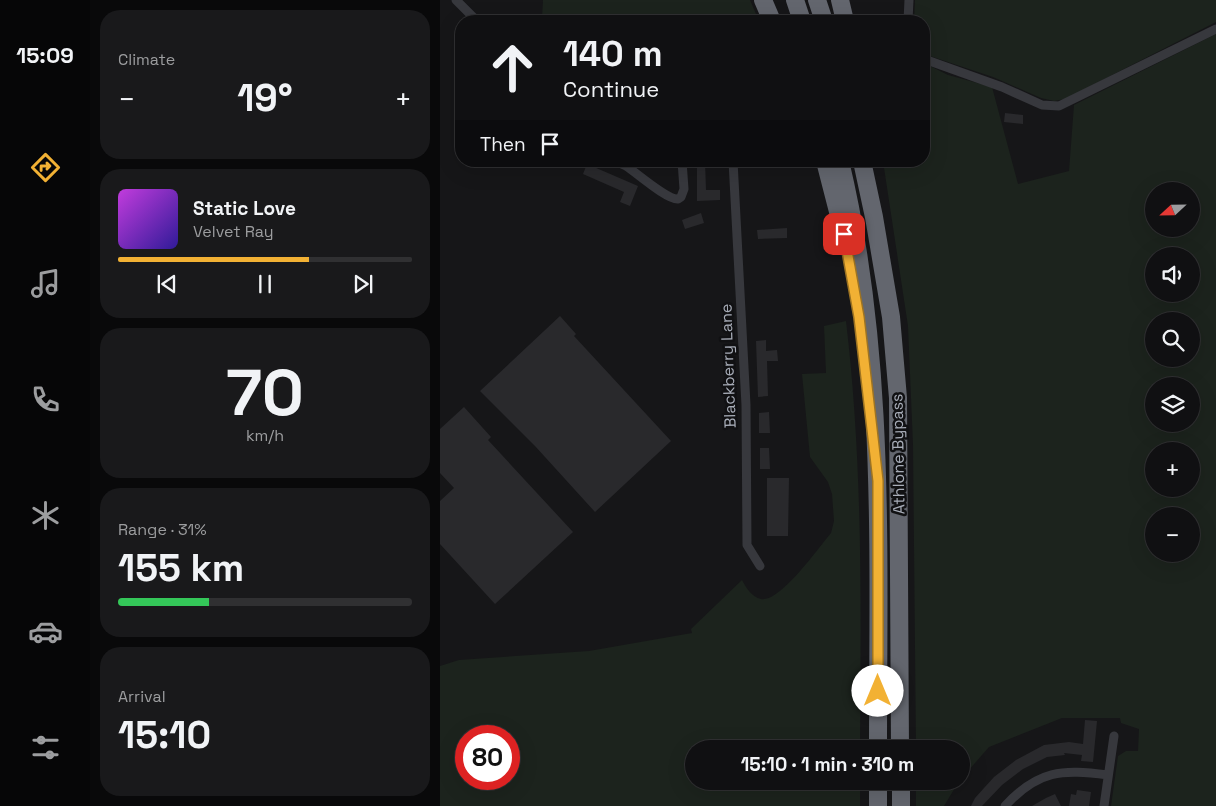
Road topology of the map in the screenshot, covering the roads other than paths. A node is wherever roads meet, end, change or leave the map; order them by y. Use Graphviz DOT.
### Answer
graph roads {
  1 [pos="456,0"];
  2 [pos="763,0"];
  3 [pos="794,0"];
  4 [pos="817,0"];
  5 [pos="840,0"];
  6 [pos="909,0"];
  7 [pos="471,15"];
  8 [pos="769,15"];
  9 [pos="800,15"];
  10 [pos="822,15"];
  11 [pos="844,15"];
  12 [pos="908,15"];
  13 [pos="1216,29"];
  14 [pos="930,61"];
  15 [pos="632,167"];
  16 [pos="682,167"];
  17 [pos="733,167"];
  18 [pos="827,167"];
  19 [pos="841,167"];
  20 [pos="863,167"];
  21 [pos="874,167"];
  22 [pos="891,317"];
  23 [pos="878,481"];
  24 [pos="760,566"];
  25 [pos="1114,736"];
  26 [pos="878,740"];
  27 [pos="900,740"];
  28 [pos="1108,775"];
  29 [pos="878,790"];
  30 [pos="900,790"];
  31 [pos="878,806"];
  32 [pos="901,806"];
  33 [pos="1005,806"];
  34 [pos="1104,806"];
  1 -- 7 [label="street"];
  2 -- 8 [label="highway"];
  3 -- 9 [label="highway"];
  4 -- 10 [label="highway"];
  5 -- 11 [label="highway"];
  6 -- 12 [label="street"];
  13 -- 14 [label="street"];
  15 -- 16 [label="street"];
  17 -- 24 [label="street, Blackberry Lane"];
  18 -- 23 [label="highway"];
  19 -- 23 [label="highway, Athlone Bypass"];
  20 -- 22 [label="highway, Athlone Bypass"];
  21 -- 22 [label="highway"];
  22 -- 27 [label="highway, Athlone Bypass"];
  23 -- 26 [label="highway, Athlone Bypass"];
  25 -- 28 [label="street"];
  28 -- 33 [label="street"];
  28 -- 34 [label="street"];
  29 -- 31 [label="highway"];
  30 -- 32 [label="highway"];
}
